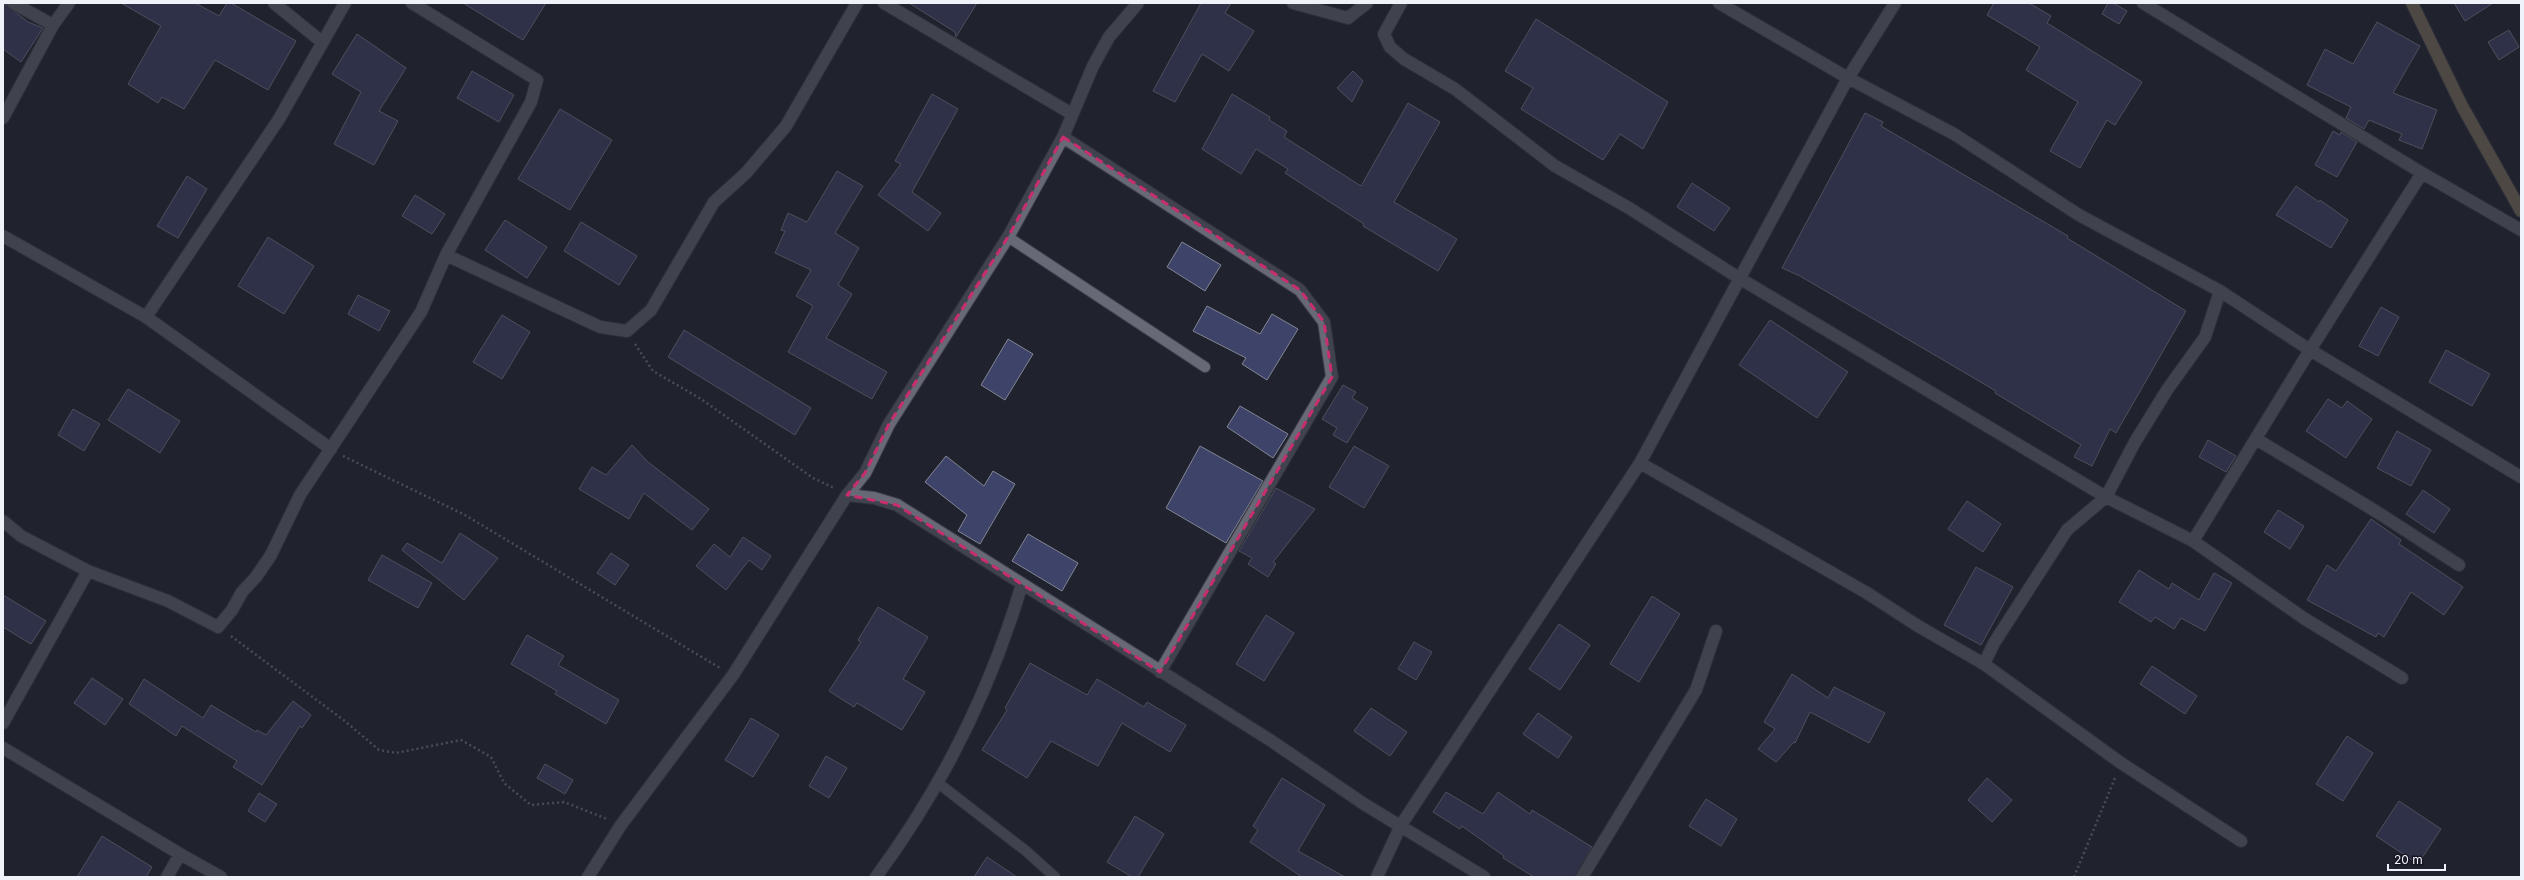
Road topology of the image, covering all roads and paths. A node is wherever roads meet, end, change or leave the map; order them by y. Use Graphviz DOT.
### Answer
graph roads {
  1 [pos="13,3"];
  2 [pos="69,3"];
  3 [pos="274,3"];
  4 [pos="346,3"];
  5 [pos="412,3"];
  6 [pos="857,3"];
  7 [pos="884,3"];
  8 [pos="1138,3"];
  9 [pos="1293,3"];
  10 [pos="1367,3"];
  11 [pos="1401,3"];
  12 [pos="1719,3"];
  13 [pos="1895,3"];
  14 [pos="2412,3"];
  15 [pos="2147,4"];
  16 [pos="53,25"];
  17 [pos="322,42"];
  18 [pos="1848,78"];
  19 [pos="1072,114"];
  20 [pos="3,118"];
  21 [pos="1063,137"];
  22 [pos="2422,173"];
  23 [pos="2521,211"];
  24 [pos="2521,230"];
  25 [pos="3,236"];
  26 [pos="1008,237"];
  27 [pos="446,255"];
  28 [pos="1739,278"];
  29 [pos="2220,291"];
  30 [pos="146,316"];
  31 [pos="627,331"];
  32 [pos="2310,350"];
  33 [pos="1205,367"];
  34 [pos="2256,439"];
  35 [pos="331,449"];
  36 [pos="1640,463"];
  37 [pos="2521,477"];
  38 [pos="847,495"];
  39 [pos="2106,497"];
  40 [pos="3,521"];
  41 [pos="2193,541"];
  42 [pos="2459,565"];
  43 [pos="88,571"];
  44 [pos="1022,584"];
  45 [pos="218,627"];
  46 [pos="1716,631"];
  47 [pos="1984,664"];
  48 [pos="1160,672"];
  49 [pos="733,675"];
  50 [pos="2402,678"];
  51 [pos="3,723"];
  52 [pos="3,748"];
  53 [pos="2121,763"];
  54 [pos="938,783"];
  55 [pos="621,825"];
  56 [pos="1400,825"];
  57 [pos="2241,841"];
  58 [pos="180,854"];
  59 [pos="167,877"];
  60 [pos="221,877"];
  61 [pos="588,877"];
  62 [pos="876,877"];
  63 [pos="1055,877"];
  64 [pos="1377,877"];
  65 [pos="1484,877"];
  66 [pos="1582,877"];
  67 [pos="2074,877"];
  1 -- 16 [label="street"];
  2 -- 16 [label="street"];
  3 -- 17 [label="street"];
  4 -- 17 [label="street"];
  5 -- 27 [label="street"];
  6 -- 31 [label="street"];
  7 -- 19 [label="street"];
  8 -- 19 [label="street"];
  9 -- 10 [label="street"];
  11 -- 28 [label="street"];
  12 -- 18 [label="street"];
  13 -- 18 [label="street"];
  14 -- 23 [label="street"];
  15 -- 22 [label="street"];
  16 -- 20 [label="street"];
  17 -- 30 [label="street"];
  18 -- 28 [label="street"];
  18 -- 29 [label="street"];
  19 -- 21 [label="street"];
  21 -- 26 [label="street"];
  21 -- 48 [label="street"];
  22 -- 24 [label="street"];
  22 -- 32 [label="street"];
  25 -- 30 [label="street"];
  26 -- 33 [label="lane"];
  26 -- 38 [label="street"];
  27 -- 31 [label="street"];
  27 -- 35 [label="street"];
  28 -- 36 [label="street"];
  28 -- 39 [label="street"];
  29 -- 32 [label="street"];
  29 -- 39 [label="street"];
  30 -- 35 [label="street"];
  31 -- 38 [label="path"];
  32 -- 34 [label="street"];
  32 -- 37 [label="street"];
  34 -- 41 [label="street"];
  34 -- 42 [label="street"];
  35 -- 45 [label="street"];
  35 -- 49 [label="path"];
  36 -- 47 [label="street"];
  36 -- 56 [label="street"];
  38 -- 44 [label="street"];
  38 -- 49 [label="street"];
  39 -- 41 [label="street"];
  39 -- 47 [label="street"];
  40 -- 43 [label="street"];
  41 -- 50 [label="street"];
  43 -- 45 [label="street"];
  43 -- 51 [label="street"];
  44 -- 48 [label="street"];
  44 -- 54 [label="street"];
  45 -- 55 [label="path"];
  46 -- 66 [label="street"];
  47 -- 53 [label="street"];
  48 -- 56 [label="street"];
  49 -- 55 [label="street"];
  52 -- 58 [label="street"];
  53 -- 57 [label="street"];
  53 -- 67 [label="path"];
  54 -- 62 [label="street"];
  54 -- 63 [label="lane"];
  55 -- 61 [label="street"];
  56 -- 64 [label="street"];
  56 -- 65 [label="street"];
  58 -- 59 [label="street"];
  58 -- 60 [label="street"];
}
